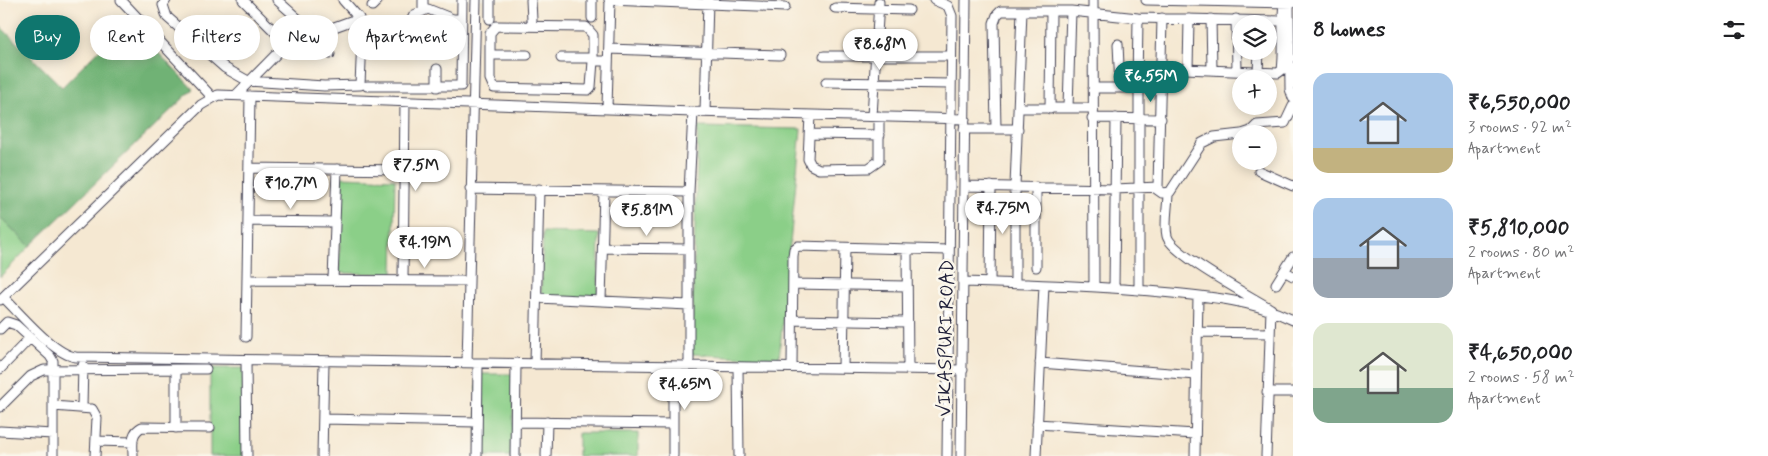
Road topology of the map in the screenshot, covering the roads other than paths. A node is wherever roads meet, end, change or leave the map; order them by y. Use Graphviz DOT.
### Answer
graph roads {
  1 [pos="121,0"];
  2 [pos="166,0"];
  3 [pos="243,0"];
  4 [pos="278,0"];
  5 [pos="343,0"];
  6 [pos="423,0"];
  7 [pos="462,0"];
  8 [pos="476,0"];
  9 [pos="490,0"];
  10 [pos="531,0"];
  11 [pos="592,0"];
  12 [pos="609,0"];
  13 [pos="934,0"];
  14 [pos="965,0"];
  15 [pos="1093,0"];
  16 [pos="1146,0"];
  17 [pos="708,2"];
  18 [pos="1288,3"];
  19 [pos="878,5"];
  20 [pos="785,7"];
  21 [pos="950,7"];
  22 [pos="835,8"];
  23 [pos="909,10"];
  24 [pos="423,11"];
  25 [pos="1022,11"];
  26 [pos="1051,11"];
  27 [pos="1071,11"];
  28 [pos="294,15"];
  29 [pos="356,15"];
  30 [pos="414,15"];
  31 [pos="443,15"];
  32 [pos="462,15"];
  33 [pos="1093,15"];
  34 [pos="475,17"];
  35 [pos="466,18"];
  36 [pos="592,18"];
  37 [pos="1138,18"];
  38 [pos="1162,18"];
  39 [pos="490,19"];
  40 [pos="1189,19"];
  41 [pos="1211,19"];
  42 [pos="532,20"];
  43 [pos="1232,20"];
  44 [pos="1277,21"];
  45 [pos="1282,21"];
  46 [pos="270,27"];
  47 [pos="1118,44"];
  48 [pos="609,50"];
  49 [pos="707,52"];
  50 [pos="490,55"];
  51 [pos="527,55"];
  52 [pos="780,55"];
  53 [pos="824,56"];
  54 [pos="876,56"];
  55 [pos="951,56"];
  56 [pos="561,58"];
  57 [pos="270,59"];
  58 [pos="593,59"];
  59 [pos="364,60"];
  60 [pos="461,60"];
  61 [pos="1237,60"];
  62 [pos="608,61"];
  63 [pos="1162,68"];
  64 [pos="437,69"];
  65 [pos="1188,69"];
  66 [pos="1212,69"];
  67 [pos="1237,70"];
  68 [pos="1277,73"];
  69 [pos="248,81"];
  70 [pos="826,82"];
  71 [pos="874,82"];
  72 [pos="950,84"];
  73 [pos="367,85"];
  74 [pos="437,87"];
  75 [pos="1092,88"];
  76 [pos="1120,88"];
  77 [pos="1138,88"];
  78 [pos="1161,88"];
  79 [pos="236,95"];
  80 [pos="250,96"];
  81 [pos="212,97"];
  82 [pos="1293,98"];
  83 [pos="359,100"];
  84 [pos="376,101"];
  85 [pos="405,102"];
  86 [pos="472,104"];
  87 [pos="1293,106"];
  88 [pos="1068,107"];
  89 [pos="607,108"];
  90 [pos="1019,108"];
  91 [pos="1050,108"];
  92 [pos="693,112"];
  93 [pos="705,112"];
  94 [pos="1092,113"];
  95 [pos="810,115"];
  96 [pos="876,116"];
  97 [pos="950,118"];
  98 [pos="1116,118"];
  99 [pos="1139,118"];
  100 [pos="965,119"];
  101 [pos="1161,119"];
  102 [pos="1258,125"];
  103 [pos="964,129"];
  104 [pos="996,129"];
  105 [pos="1018,129"];
  106 [pos="809,134"];
  107 [pos="880,135"];
  108 [pos="1232,135"];
  109 [pos="248,168"];
  110 [pos="337,169"];
  111 [pos="405,170"];
  112 [pos="1259,171"];
  113 [pos="1292,183"];
  114 [pos="964,186"];
  115 [pos="991,186"];
  116 [pos="1015,186"];
  117 [pos="1036,187"];
  118 [pos="1138,188"];
  119 [pos="1155,188"];
  120 [pos="470,189"];
  121 [pos="539,189"];
  122 [pos="1094,189"];
  123 [pos="1115,189"];
  124 [pos="604,190"];
  125 [pos="689,192"];
  126 [pos="1168,193"];
  127 [pos="248,221"];
  128 [pos="335,222"];
  129 [pos="604,248"];
  130 [pos="845,248"];
  131 [pos="907,249"];
  132 [pos="689,250"];
  133 [pos="949,250"];
  134 [pos="1293,257"];
  135 [pos="1036,267"];
  136 [pos="1284,271"];
  137 [pos="1293,276"];
  138 [pos="247,280"];
  139 [pos="333,280"];
  140 [pos="403,280"];
  141 [pos="469,281"];
  142 [pos="963,282"];
  143 [pos="990,283"];
  144 [pos="1015,283"];
  145 [pos="793,284"];
  146 [pos="1276,284"];
  147 [pos="1044,285"];
  148 [pos="844,286"];
  149 [pos="907,286"];
  150 [pos="1094,287"];
  151 [pos="1114,288"];
  152 [pos="1139,290"];
  153 [pos="1198,296"];
  154 [pos="2,298"];
  155 [pos="537,298"];
  156 [pos="601,301"];
  157 [pos="689,305"];
  158 [pos="1271,309"];
  159 [pos="793,320"];
  160 [pos="1293,320"];
  161 [pos="844,322"];
  162 [pos="907,322"];
  163 [pos="0,329"];
  164 [pos="1198,332"];
  165 [pos="1270,333"];
  166 [pos="246,337"];
  167 [pos="30,338"];
  168 [pos="84,357"];
  169 [pos="246,360"];
  170 [pos="324,361"];
  171 [pos="467,363"];
  172 [pos="478,363"];
  173 [pos="1040,363"];
  174 [pos="516,364"];
  175 [pos="535,364"];
  176 [pos="673,366"];
  177 [pos="689,366"];
  178 [pos="738,367"];
  179 [pos="792,367"];
  180 [pos="843,368"];
  181 [pos="0,369"];
  182 [pos="53,369"];
  183 [pos="83,369"];
  184 [pos="176,369"];
  185 [pos="206,369"];
  186 [pos="908,369"];
  187 [pos="947,370"];
  188 [pos="963,370"];
  189 [pos="1196,375"];
  190 [pos="1267,392"];
  191 [pos="1293,392"];
  192 [pos="53,406"];
  193 [pos="0,407"];
  194 [pos="82,407"];
  195 [pos="323,418"];
  196 [pos="477,422"];
  197 [pos="516,422"];
  198 [pos="547,422"];
  199 [pos="673,424"];
  200 [pos="1037,424"];
  201 [pos="176,428"];
  202 [pos="210,428"];
  203 [pos="0,432"];
  204 [pos="53,434"];
  205 [pos="1195,434"];
  206 [pos="96,441"];
  207 [pos="133,442"];
  208 [pos="53,456"];
  209 [pos="95,456"];
  210 [pos="133,456"];
  211 [pos="247,456"];
  212 [pos="322,456"];
  213 [pos="477,456"];
  214 [pos="515,456"];
  215 [pos="546,456"];
  216 [pos="673,456"];
  217 [pos="740,456"];
  218 [pos="946,456"];
  219 [pos="960,456"];
  220 [pos="1036,456"];
  221 [pos="1195,456"];
  222 [pos="1266,456"];
  1 -- 81 [label="street"];
  2 -- 69 [label="street"];
  3 -- 46 [label="street"];
  4 -- 28 [label="street"];
  5 -- 29 [label="street"];
  6 -- 24 [label="street"];
  7 -- 32 [label="street"];
  8 -- 34 [label="street"];
  9 -- 39 [label="street"];
  10 -- 42 [label="street"];
  11 -- 36 [label="street"];
  12 -- 17 [label="street"];
  12 -- 48 [label="street"];
  13 -- 21 [label="street"];
  14 -- 21 [label="street"];
  14 -- 100 [label="street, VIKASPURI ROAD"];
  15 -- 33 [label="street"];
  16 -- 18 [label="street"];
  17 -- 20 [label="street"];
  17 -- 49 [label="street"];
  18 -- 45 [label="street"];
  18 -- 82 [label="street"];
  19 -- 22 [label="street"];
  19 -- 23 [label="street"];
  19 -- 54 [label="street"];
  21 -- 55 [label="street, VIKASPURI ROAD"];
  24 -- 30 [label="street"];
  24 -- 31 [label="street"];
  25 -- 26 [label="street"];
  25 -- 90 [label="street"];
  25 -- 104 [label="street"];
  26 -- 27 [label="street"];
  26 -- 91 [label="street"];
  27 -- 33 [label="street"];
  27 -- 88 [label="street"];
  33 -- 37 [label="street"];
  33 -- 75 [label="street"];
  34 -- 35 [label="street"];
  34 -- 86 [label="street"];
  37 -- 38 [label="street"];
  37 -- 77 [label="street"];
  38 -- 40 [label="street"];
  38 -- 63 [label="street"];
  40 -- 41 [label="street"];
  40 -- 65 [label="street"];
  41 -- 43 [label="street"];
  41 -- 66 [label="street"];
  44 -- 45 [label="street"];
  45 -- 68 [label="street"];
  47 -- 76 [label="street"];
  48 -- 49 [label="street"];
  48 -- 62 [label="street"];
  49 -- 52 [label="street"];
  49 -- 93 [label="street"];
  50 -- 51 [label="street"];
  50 -- 58 [label="street"];
  50 -- 58 [label="street"];
  53 -- 54 [label="street"];
  54 -- 55 [label="street"];
  54 -- 71 [label="street"];
  55 -- 72 [label="street, VIKASPURI ROAD"];
  56 -- 58 [label="street"];
  57 -- 69 [label="street"];
  58 -- 62 [label="street"];
  59 -- 73 [label="street"];
  60 -- 74 [label="street"];
  61 -- 67 [label="street"];
  62 -- 89 [label="street"];
  63 -- 65 [label="street"];
  63 -- 78 [label="street"];
  64 -- 74 [label="street"];
  65 -- 66 [label="street"];
  66 -- 67 [label="street"];
  69 -- 73 [label="street"];
  69 -- 79 [label="street"];
  70 -- 71 [label="street"];
  71 -- 72 [label="street"];
  71 -- 96 [label="street"];
  72 -- 97 [label="street, VIKASPURI ROAD"];
  73 -- 74 [label="street"];
  73 -- 83 [label="street"];
  73 -- 84 [label="street"];
  75 -- 76 [label="street"];
  75 -- 94 [label="street"];
  76 -- 77 [label="street"];
  77 -- 78 [label="street"];
  77 -- 99 [label="street"];
  78 -- 101 [label="street"];
  79 -- 80 [label="street"];
  79 -- 81 [label="street"];
  80 -- 83 [label="street"];
  80 -- 109 [label="street"];
  81 -- 154 [label="street"];
  83 -- 84 [label="street"];
  84 -- 85 [label="street"];
  85 -- 86 [label="street"];
  85 -- 111 [label="street"];
  86 -- 89 [label="street"];
  86 -- 120 [label="street"];
  87 -- 102 [label="street"];
  88 -- 91 [label="street"];
  88 -- 94 [label="street"];
  89 -- 92 [label="street"];
  90 -- 91 [label="street"];
  90 -- 105 [label="street"];
  92 -- 93 [label="street"];
  92 -- 125 [label="street"];
  93 -- 95 [label="street"];
  94 -- 98 [label="street"];
  94 -- 122 [label="street"];
  95 -- 96 [label="street"];
  95 -- 106 [label="street"];
  96 -- 97 [label="street"];
  96 -- 107 [label="street"];
  97 -- 100 [label="street"];
  97 -- 133 [label="street, VIKASPURI ROAD"];
  98 -- 99 [label="street"];
  98 -- 123 [label="street"];
  99 -- 101 [label="street"];
  99 -- 118 [label="street"];
  100 -- 103 [label="street, VIKASPURI ROAD"];
  101 -- 119 [label="street"];
  103 -- 104 [label="street"];
  103 -- 114 [label="street, VIKASPURI ROAD"];
  104 -- 105 [label="street"];
  105 -- 116 [label="street"];
  106 -- 107 [label="street"];
  106 -- 107 [label="street"];
  108 -- 126 [label="street"];
  109 -- 110 [label="street"];
  109 -- 127 [label="street"];
  110 -- 111 [label="street"];
  110 -- 128 [label="street"];
  111 -- 140 [label="street"];
  112 -- 113 [label="street"];
  114 -- 115 [label="street"];
  114 -- 142 [label="street, VIKASPURI ROAD"];
  115 -- 116 [label="street"];
  115 -- 143 [label="street"];
  116 -- 117 [label="street"];
  116 -- 144 [label="street"];
  117 -- 122 [label="street"];
  117 -- 135 [label="street"];
  118 -- 119 [label="street"];
  118 -- 123 [label="street"];
  118 -- 152 [label="street"];
  119 -- 126 [label="street"];
  120 -- 121 [label="street"];
  120 -- 141 [label="street"];
  121 -- 124 [label="street"];
  121 -- 155 [label="street"];
  122 -- 123 [label="street"];
  122 -- 150 [label="street"];
  123 -- 151 [label="street"];
  124 -- 125 [label="street"];
  124 -- 129 [label="street"];
  125 -- 132 [label="street"];
  126 -- 158 [label="street"];
  127 -- 128 [label="street"];
  127 -- 138 [label="street"];
  128 -- 139 [label="street"];
  129 -- 132 [label="street"];
  129 -- 156 [label="street"];
  130 -- 131 [label="street"];
  130 -- 145 [label="street"];
  130 -- 148 [label="street"];
  131 -- 133 [label="street"];
  131 -- 149 [label="street"];
  132 -- 157 [label="street"];
  133 -- 187 [label="street, VIKASPURI ROAD"];
  134 -- 136 [label="street"];
  136 -- 137 [label="street"];
  136 -- 146 [label="street"];
  138 -- 139 [label="street"];
  138 -- 166 [label="street"];
  139 -- 140 [label="street"];
  140 -- 141 [label="street"];
  141 -- 171 [label="street"];
  142 -- 143 [label="street"];
  142 -- 188 [label="street, VIKASPURI ROAD"];
  143 -- 144 [label="street"];
  144 -- 147 [label="street"];
  145 -- 148 [label="street"];
  145 -- 159 [label="street"];
  147 -- 150 [label="street"];
  147 -- 173 [label="street"];
  148 -- 149 [label="street"];
  148 -- 161 [label="street"];
  149 -- 162 [label="street"];
  150 -- 151 [label="street"];
  151 -- 152 [label="street"];
  152 -- 153 [label="street"];
  153 -- 158 [label="street"];
  153 -- 164 [label="street"];
  154 -- 168 [label="street"];
  155 -- 156 [label="street"];
  155 -- 175 [label="street"];
  156 -- 157 [label="street"];
  157 -- 177 [label="street"];
  158 -- 160 [label="street"];
  158 -- 165 [label="street"];
  159 -- 161 [label="street"];
  159 -- 179 [label="street"];
  161 -- 162 [label="street"];
  161 -- 180 [label="street"];
  162 -- 186 [label="street"];
  163 -- 167 [label="street"];
  164 -- 165 [label="street"];
  164 -- 189 [label="street"];
  165 -- 190 [label="street"];
  167 -- 181 [label="street"];
  167 -- 182 [label="street"];
  168 -- 169 [label="street"];
  168 -- 183 [label="street"];
  169 -- 170 [label="street"];
  169 -- 211 [label="street"];
  170 -- 171 [label="street"];
  170 -- 195 [label="street"];
  171 -- 172 [label="street"];
  172 -- 174 [label="street"];
  172 -- 196 [label="street"];
  173 -- 189 [label="street"];
  173 -- 200 [label="street"];
  174 -- 175 [label="street"];
  174 -- 197 [label="street"];
  175 -- 176 [label="street"];
  176 -- 177 [label="street"];
  176 -- 199 [label="street"];
  177 -- 178 [label="street"];
  178 -- 179 [label="street"];
  178 -- 217 [label="street"];
  179 -- 180 [label="street"];
  180 -- 186 [label="street"];
  182 -- 183 [label="street"];
  182 -- 192 [label="street"];
  182 -- 193 [label="street"];
  183 -- 184 [label="street"];
  183 -- 194 [label="street"];
  184 -- 185 [label="street"];
  184 -- 201 [label="street"];
  186 -- 187 [label="street"];
  187 -- 188 [label="street"];
  187 -- 218 [label="street, VIKASPURI ROAD"];
  188 -- 219 [label="street, VIKASPURI ROAD"];
  189 -- 205 [label="street"];
  190 -- 191 [label="street"];
  190 -- 222 [label="street"];
  192 -- 194 [label="street"];
  192 -- 204 [label="street"];
  194 -- 206 [label="street"];
  195 -- 196 [label="street"];
  195 -- 212 [label="street"];
  196 -- 213 [label="street"];
  197 -- 198 [label="street"];
  197 -- 214 [label="street"];
  198 -- 199 [label="street"];
  198 -- 215 [label="street"];
  199 -- 216 [label="street"];
  200 -- 205 [label="street"];
  200 -- 220 [label="street"];
  201 -- 202 [label="street"];
  201 -- 207 [label="street"];
  203 -- 204 [label="street"];
  204 -- 208 [label="street"];
  205 -- 221 [label="street"];
  206 -- 207 [label="street"];
  206 -- 209 [label="street"];
  207 -- 210 [label="street"];
}
